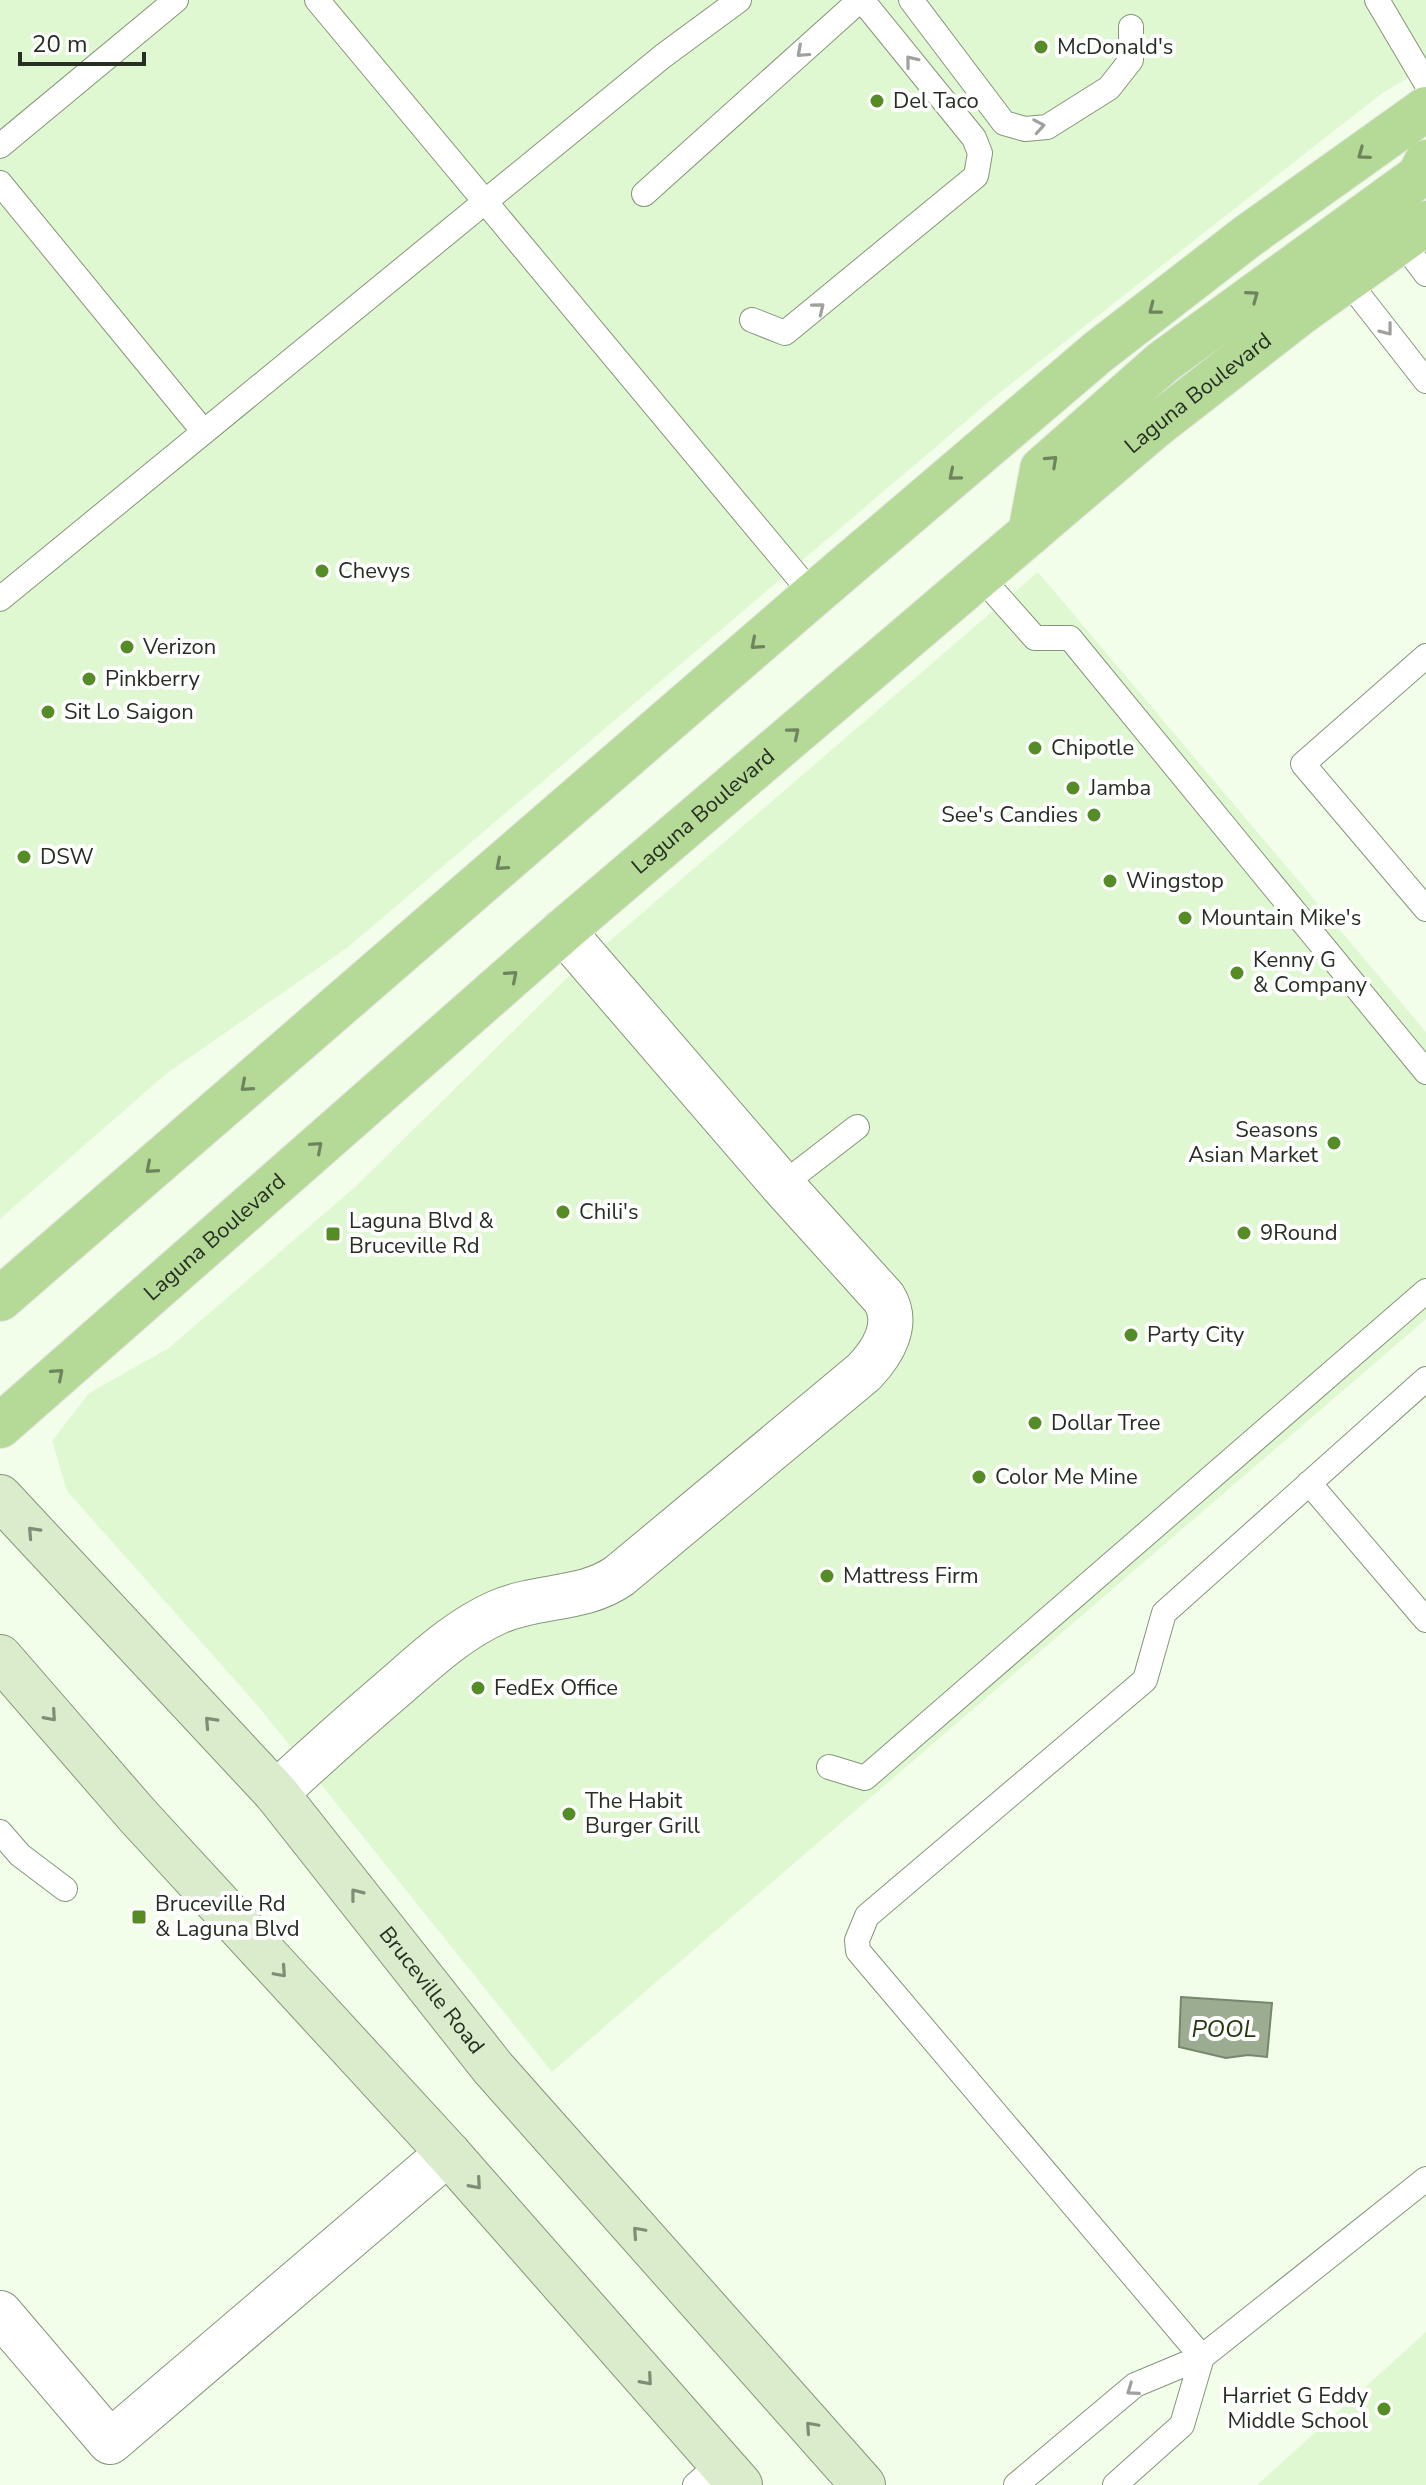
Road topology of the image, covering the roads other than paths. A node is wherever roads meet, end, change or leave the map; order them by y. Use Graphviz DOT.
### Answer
graph roads {
  1 [pos="176,0"];
  2 [pos="317,0"];
  3 [pos="739,0"];
  4 [pos="861,0"];
  5 [pos="911,0"];
  6 [pos="1377,0"];
  7 [pos="1131,27"];
  8 [pos="1426,83"];
  9 [pos="1426,109"];
  10 [pos="0,146"];
  11 [pos="1426,162"];
  12 [pos="0,183"];
  13 [pos="644,194"];
  14 [pos="486,203"];
  15 [pos="1418,246"];
  16 [pos="1347,280"];
  17 [pos="752,320"];
  18 [pos="1426,381"];
  19 [pos="204,432"];
  20 [pos="1030,533"];
  21 [pos="980,576"];
  22 [pos="813,595"];
  23 [pos="0,599"];
  24 [pos="1426,656"];
  25 [pos="1426,909"];
  26 [pos="563,931"];
  27 [pos="1426,1072"];
  28 [pos="857,1127"];
  29 [pos="782,1185"];
  30 [pos="1426,1291"];
  31 [pos="0,1299"];
  32 [pos="1426,1379"];
  33 [pos="0,1426"];
  34 [pos="1309,1483"];
  35 [pos="0,1497"];
  36 [pos="1426,1620"];
  37 [pos="0,1657"];
  38 [pos="829,1767"];
  39 [pos="276,1793"];
  40 [pos="0,1832"];
  41 [pos="65,1889"];
  42 [pos="448,2153"];
  43 [pos="1426,2179"];
  44 [pos="0,2313"];
  45 [pos="1202,2357"];
  46 [pos="718,2478"];
  47 [pos="863,2485"];
  48 [pos="1016,2485"];
  49 [pos="1115,2485"];
  1 -- 10 [label="lane"];
  2 -- 14 [label="lane"];
  3 -- 14 [label="lane"];
  4 -- 13 [label="lane, one-way"];
  17 -- 4 [label="lane, one-way"];
  5 -- 7 [label="lane, one-way"];
  6 -- 8 [label="lane"];
  9 -- 22 [label="main road, one-way"];
  20 -- 11 [label="main road, one-way"];
  12 -- 19 [label="lane"];
  14 -- 19 [label="lane"];
  14 -- 22 [label="lane"];
  15 -- 16 [label="main road, Laguna Boulevard"];
  16 -- 18 [label="lane, one-way"];
  16 -- 20 [label="main road, Laguna Boulevard"];
  19 -- 23 [label="lane"];
  20 -- 21 [label="main road, Laguna Boulevard"];
  26 -- 21 [label="main road, Laguna Boulevard, one-way"];
  21 -- 27 [label="lane"];
  22 -- 31 [label="main road, one-way"];
  24 -- 25 [label="lane"];
  26 -- 29 [label="street"];
  33 -- 26 [label="main road, Laguna Boulevard, one-way"];
  28 -- 29 [label="lane"];
  29 -- 39 [label="street"];
  30 -- 38 [label="lane"];
  32 -- 34 [label="lane"];
  34 -- 36 [label="lane"];
  34 -- 45 [label="lane"];
  39 -- 35 [label="main road, Bruceville Road, one-way"];
  37 -- 42 [label="main road, one-way"];
  47 -- 39 [label="main road, Bruceville Road, one-way"];
  40 -- 41 [label="lane"];
  42 -- 44 [label="street"];
  42 -- 46 [label="main road, one-way"];
  43 -- 45 [label="lane"];
  45 -- 48 [label="lane, one-way"];
  45 -- 49 [label="lane"];
}
